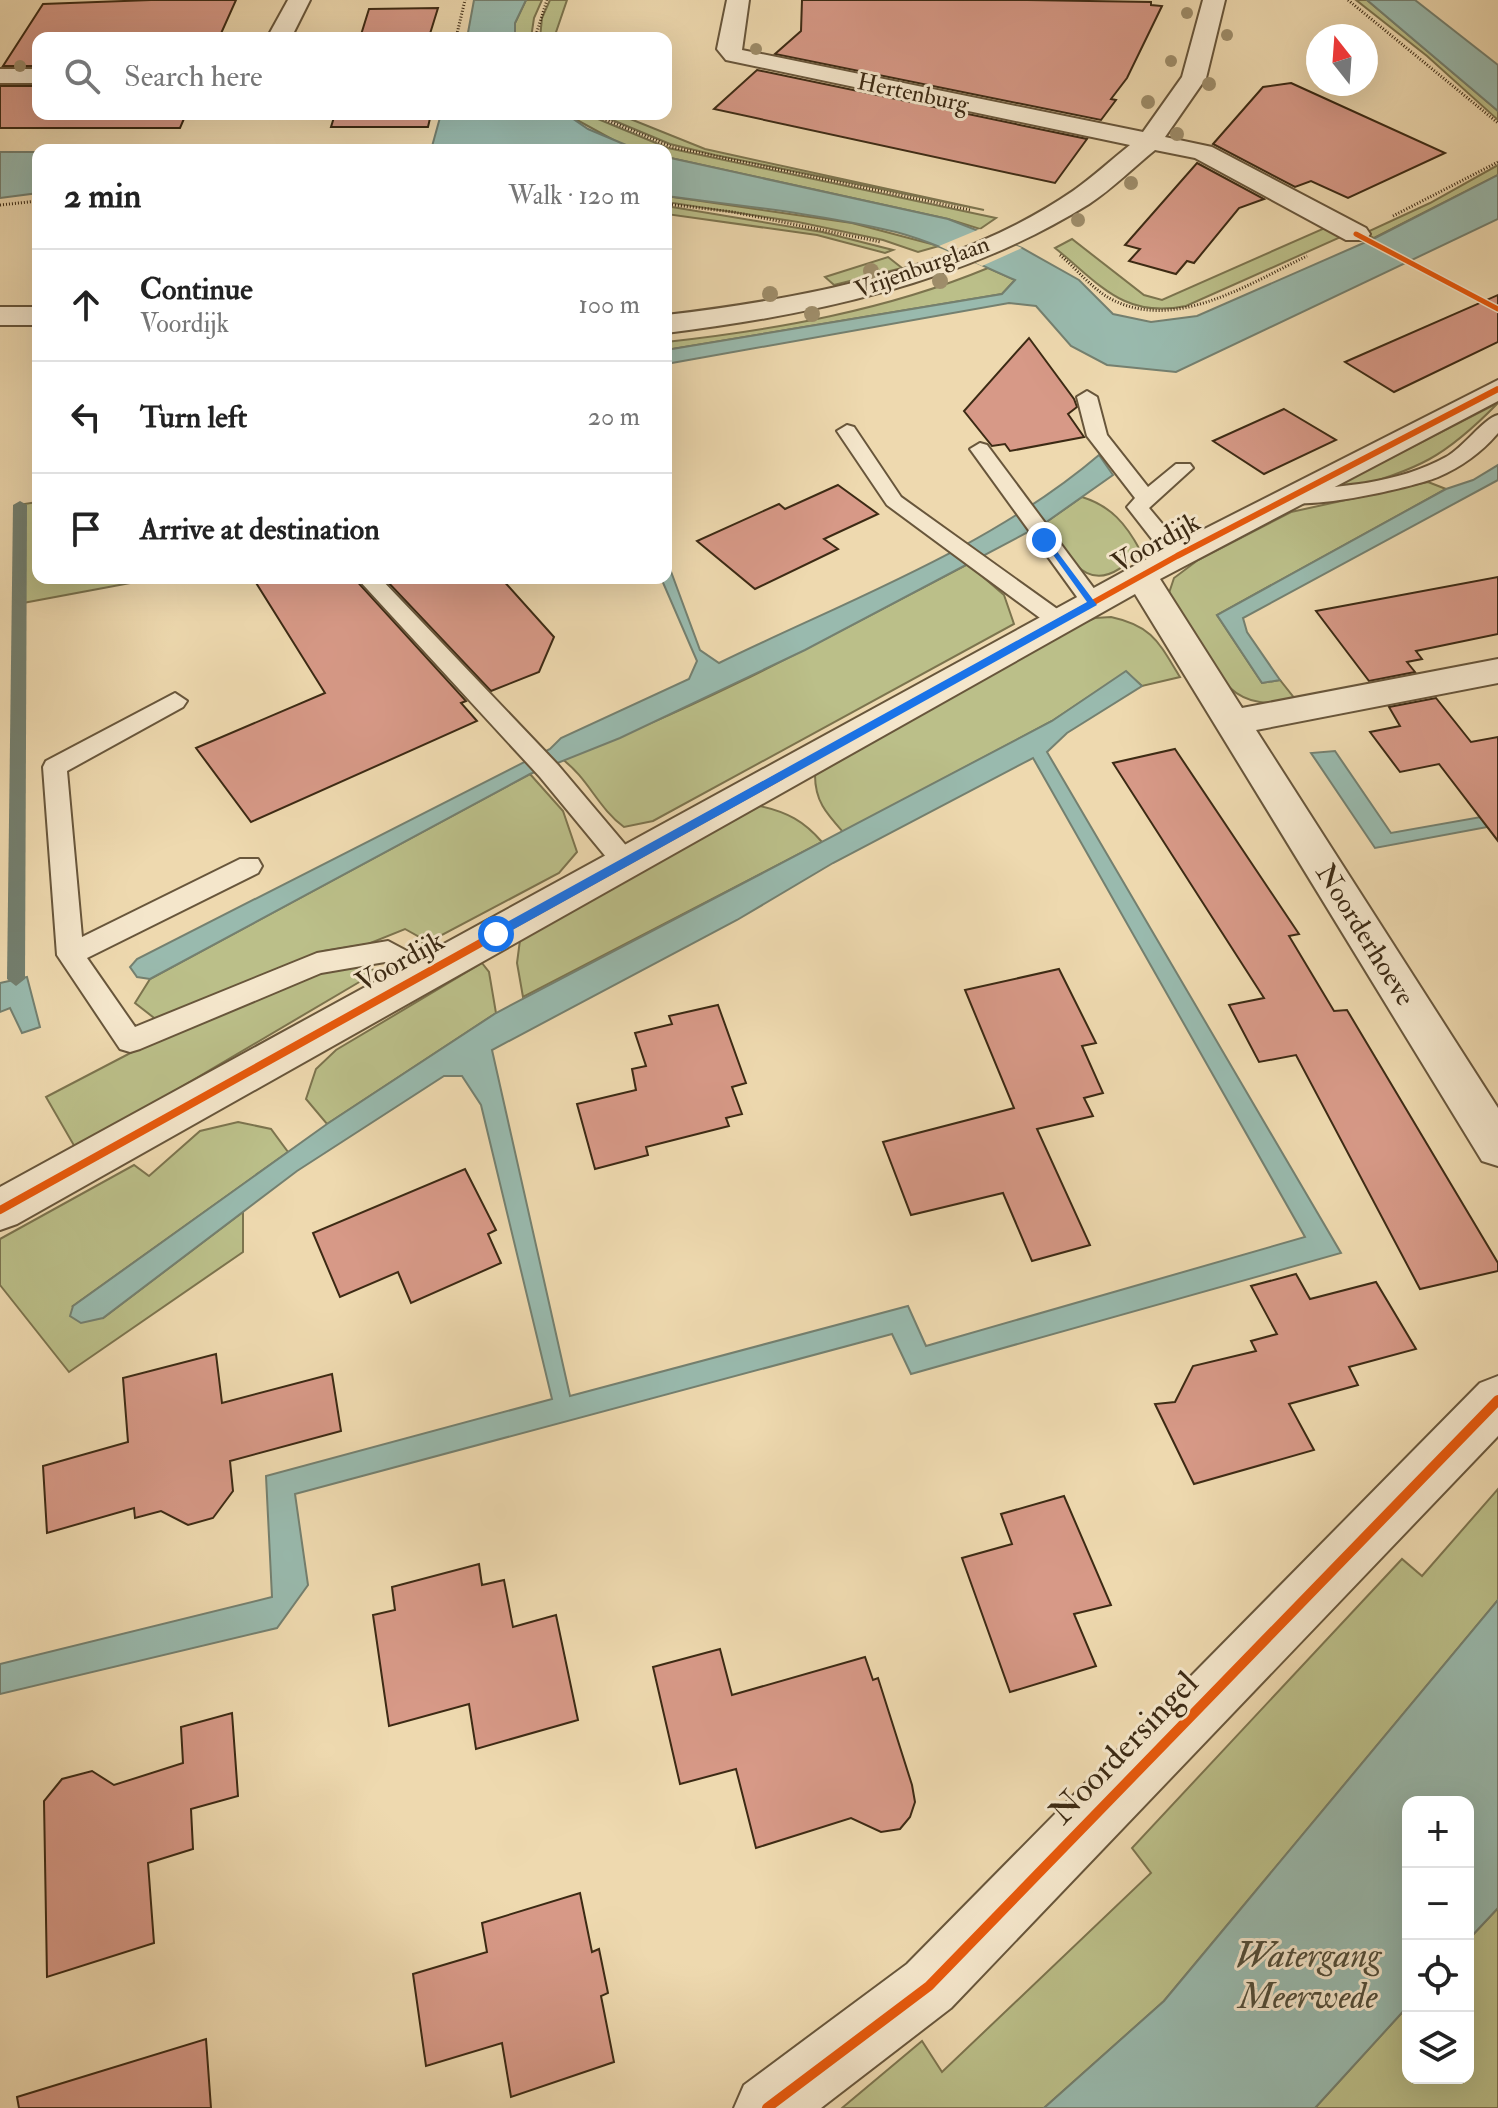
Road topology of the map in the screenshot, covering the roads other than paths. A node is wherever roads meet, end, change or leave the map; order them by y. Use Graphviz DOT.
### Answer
graph roads {
  1 [pos="299,0"];
  2 [pos="738,0"];
  3 [pos="1214,0"];
  4 [pos="282,32"];
  5 [pos="0,76"];
  6 [pos="32,76"];
  7 [pos="1150,142"];
  8 [pos="1356,234"];
  9 [pos="0,316"];
  10 [pos="32,316"];
  11 [pos="672,323"];
  12 [pos="1498,389"];
  13 [pos="1087,397"];
  14 [pos="1498,421"];
  15 [pos="847,431"];
  16 [pos="980,449"];
  17 [pos="1183,468"];
  18 [pos="1285,497"];
  19 [pos="1146,499"];
  20 [pos="1177,556"];
  21 [pos="1141,576"];
  22 [pos="374,584"];
  23 [pos="1093,603"];
  24 [pos="1059,621"];
  25 [pos="1498,671"];
  26 [pos="175,701"];
  27 [pos="1233,722"];
  28 [pos="625,862"];
  29 [pos="249,866"];
  30 [pos="70,955"];
  31 [pos="425,973"];
  32 [pos="1498,1147"];
  33 [pos="0,1210"];
  34 [pos="1498,1400"];
  35 [pos="767,2108"];
  1 -- 4 [label="street"];
  2 -- 7 [label="street, Hertenburg"];
  3 -- 7 [label="street, Vrijenburglaan"];
  5 -- 6 [label="street"];
  7 -- 8 [label="street"];
  7 -- 11 [label="street, Vrijenburglaan"];
  9 -- 10 [label="street"];
  12 -- 18 [label="street, Voordijk"];
  13 -- 19 [label="lane"];
  14 -- 18 [label="lane"];
  15 -- 24 [label="lane"];
  16 -- 23 [label="lane"];
  17 -- 19 [label="lane"];
  18 -- 20 [label="street, Voordijk"];
  19 -- 20 [label="lane"];
  20 -- 21 [label="street, Voordijk"];
  21 -- 23 [label="street, Voordijk"];
  21 -- 27 [label="street, Noorderhoeve"];
  22 -- 28 [label="lane"];
  23 -- 24 [label="street, Voordijk"];
  24 -- 28 [label="street, Voordijk"];
  25 -- 27 [label="street"];
  26 -- 30 [label="lane"];
  27 -- 32 [label="street, Noorderhoeve"];
  28 -- 31 [label="street, Voordijk"];
  29 -- 30 [label="lane"];
  30 -- 31 [label="lane"];
  31 -- 33 [label="street, Voordijk"];
  34 -- 35 [label="street, Noordersingel"];
}
